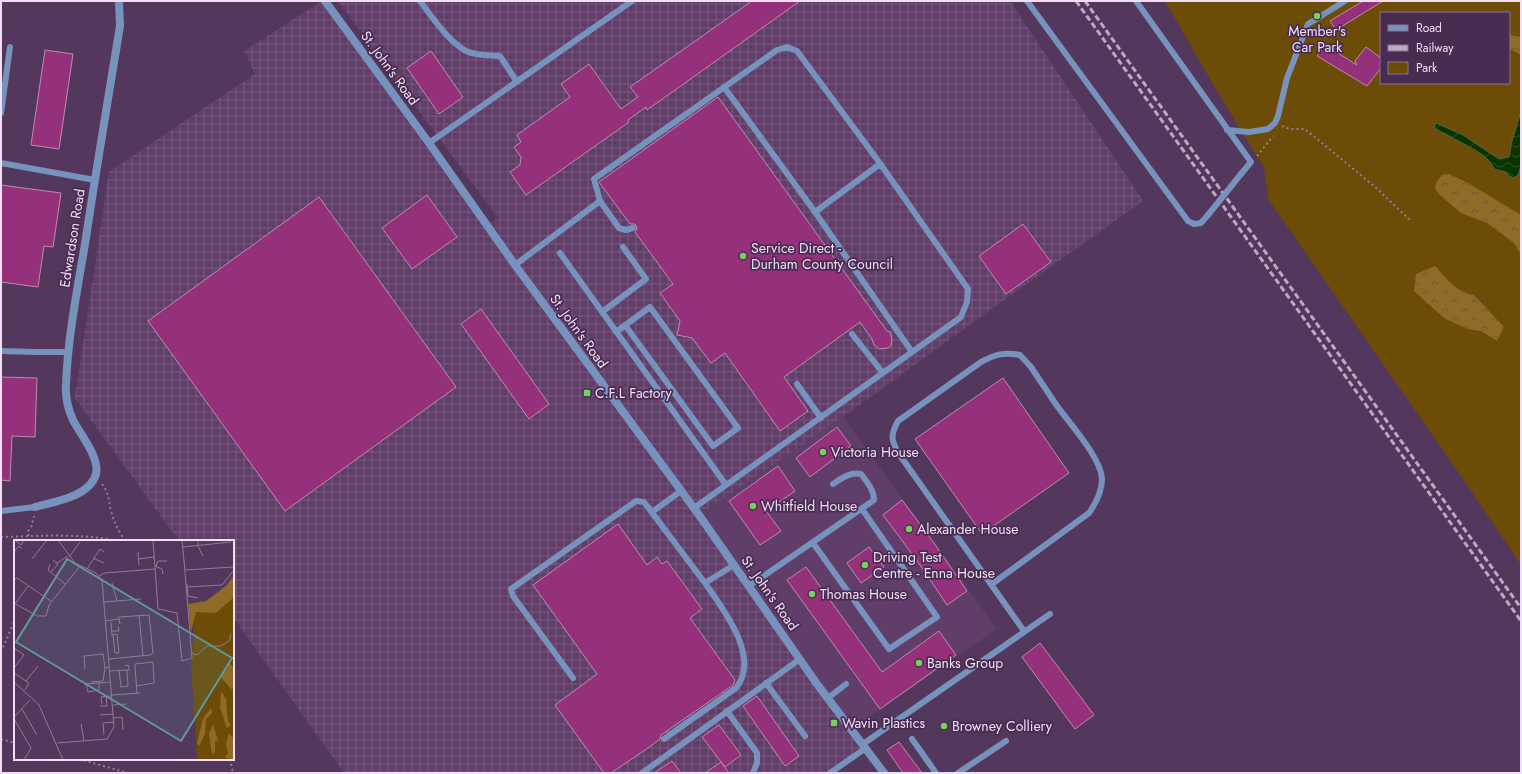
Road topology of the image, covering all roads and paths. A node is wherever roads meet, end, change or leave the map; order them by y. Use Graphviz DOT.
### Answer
graph roads {
  1 [pos="119,1"];
  2 [pos="325,1"];
  3 [pos="420,1"];
  4 [pos="632,1"];
  5 [pos="1027,1"];
  6 [pos="1136,1"];
  7 [pos="1345,1"];
  8 [pos="10,47"];
  9 [pos="517,82"];
  10 [pos="724,87"];
  11 [pos="1,113"];
  12 [pos="1275,123"];
  13 [pos="1227,130"];
  14 [pos="429,143"];
  15 [pos="1251,162"];
  16 [pos="1,164"];
  17 [pos="880,164"];
  18 [pos="95,180"];
  19 [pos="600,201"];
  20 [pos="815,212"];
  21 [pos="1410,220"];
  22 [pos="633,228"];
  23 [pos="623,247"];
  24 [pos="560,253"];
  25 [pos="515,265"];
  26 [pos="602,312"];
  27 [pos="625,325"];
  28 [pos="616,332"];
  29 [pos="852,334"];
  30 [pos="1,351"];
  31 [pos="69,352"];
  32 [pos="912,352"];
  33 [pos="883,373"];
  34 [pos="796,384"];
  35 [pos="820,418"];
  36 [pos="96,475"];
  37 [pos="833,484"];
  38 [pos="726,486"];
  39 [pos="681,491"];
  40 [pos="34,507"];
  41 [pos="694,508"];
  42 [pos="862,509"];
  43 [pos="1,511"];
  44 [pos="652,512"];
  45 [pos="28,536"];
  46 [pos="1,537"];
  47 [pos="29,540"];
  48 [pos="114,540"];
  49 [pos="124,540"];
  50 [pos="813,542"];
  51 [pos="734,565"];
  52 [pos="705,583"];
  53 [pos="992,584"];
  54 [pos="749,586"];
  55 [pos="1050,614"];
  56 [pos="14,622"];
  57 [pos="1024,631"];
  58 [pos="1,652"];
  59 [pos="800,659"];
  60 [pos="573,678"];
  61 [pos="766,683"];
  62 [pos="846,684"];
  63 [pos="828,698"];
  64 [pos="727,711"];
  65 [pos="805,736"];
  66 [pos="664,738"];
  67 [pos="1,739"];
  68 [pos="912,739"];
  69 [pos="1006,741"];
  70 [pos="14,743"];
  71 [pos="864,746"];
  72 [pos="82,760"];
  73 [pos="230,760"];
  74 [pos="128,773"];
  75 [pos="233,773"];
  76 [pos="643,773"];
  77 [pos="753,773"];
  78 [pos="830,773"];
  79 [pos="884,773"];
  80 [pos="936,773"];
  81 [pos="958,773"];
  1 -- 18 [label="street, Edwardson Road"];
  2 -- 14 [label="street, St. John's Road"];
  3 -- 9 [label="lane"];
  4 -- 9 [label="lane"];
  5 -- 15 [label="lane, bridge"];
  6 -- 13 [label="lane"];
  7 -- 12 [label="lane"];
  8 -- 11 [label="lane"];
  9 -- 14 [label="lane"];
  10 -- 17 [label="lane"];
  10 -- 19 [label="lane"];
  10 -- 20 [label="lane"];
  12 -- 13 [label="lane"];
  12 -- 15 [label="path"];
  12 -- 21 [label="path"];
  13 -- 15 [label="lane"];
  14 -- 25 [label="street, St. John's Road"];
  16 -- 18 [label="lane"];
  17 -- 20 [label="lane"];
  17 -- 32 [label="lane"];
  18 -- 31 [label="street, Edwardson Road"];
  19 -- 22 [label="lane"];
  19 -- 25 [label="lane"];
  20 -- 32 [label="lane"];
  23 -- 26 [label="lane"];
  24 -- 26 [label="lane"];
  25 -- 39 [label="street, St. John's Road"];
  26 -- 28 [label="lane"];
  27 -- 28 [label="lane"];
  28 -- 38 [label="lane"];
  29 -- 33 [label="lane"];
  30 -- 31 [label="lane"];
  31 -- 36 [label="street, Edwardson Road"];
  32 -- 33 [label="lane"];
  33 -- 35 [label="lane"];
  34 -- 35 [label="lane"];
  35 -- 38 [label="lane"];
  36 -- 40 [label="street"];
  36 -- 49 [label="path"];
  37 -- 42 [label="lane"];
  38 -- 41 [label="lane"];
  39 -- 41 [label="street, St. John's Road"];
  39 -- 44 [label="lane"];
  40 -- 43 [label="lane"];
  40 -- 45 [label="path"];
  41 -- 51 [label="street, St. John's Road"];
  42 -- 50 [label="lane"];
  42 -- 50 [label="lane"];
  44 -- 52 [label="lane"];
  44 -- 60 [label="lane"];
  45 -- 46 [label="path"];
  45 -- 47 [label="path"];
  45 -- 48 [label="path"];
  50 -- 54 [label="lane"];
  51 -- 52 [label="lane"];
  51 -- 54 [label="street, St. John's Road"];
  52 -- 66 [label="lane"];
  53 -- 53 [label="lane"];
  53 -- 57 [label="lane"];
  54 -- 59 [label="street, St. John's Road"];
  55 -- 57 [label="lane"];
  56 -- 58 [label="path"];
  57 -- 71 [label="lane"];
  59 -- 61 [label="lane"];
  59 -- 63 [label="street, St. John's Road"];
  61 -- 64 [label="lane"];
  61 -- 65 [label="lane"];
  62 -- 63 [label="lane"];
  63 -- 71 [label="street, St. John's Road"];
  64 -- 76 [label="lane"];
  64 -- 77 [label="lane"];
  67 -- 70 [label="path"];
  68 -- 80 [label="lane"];
  69 -- 81 [label="lane"];
  71 -- 78 [label="lane"];
  71 -- 79 [label="street, St. John's Road"];
  72 -- 74 [label="path"];
  73 -- 75 [label="path"];
}
